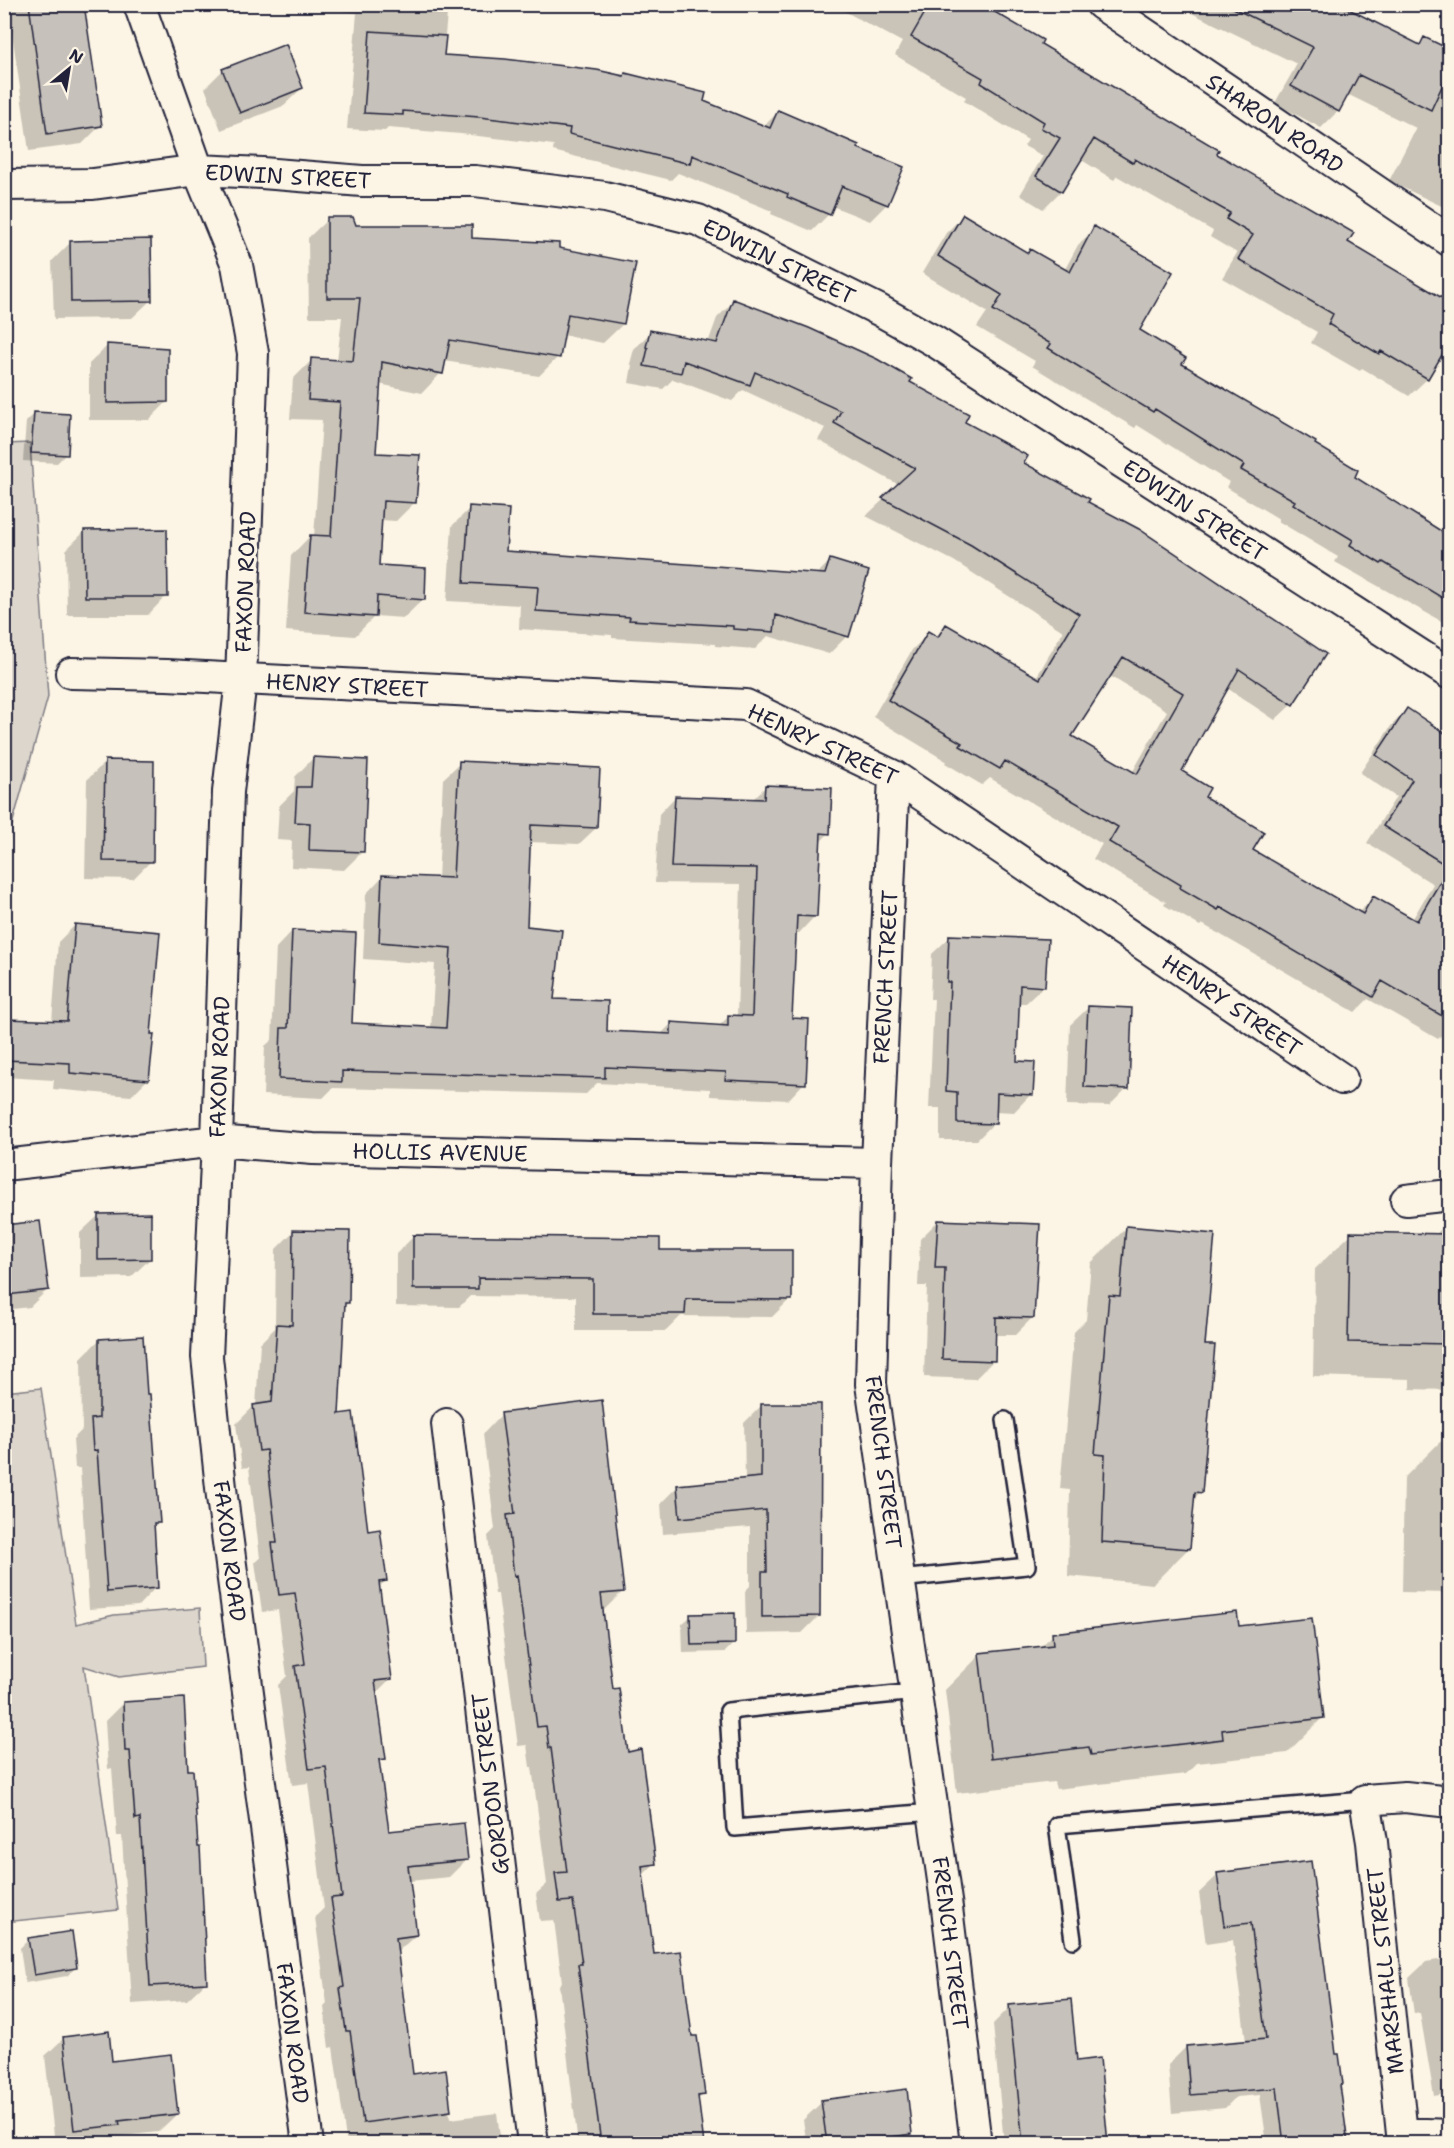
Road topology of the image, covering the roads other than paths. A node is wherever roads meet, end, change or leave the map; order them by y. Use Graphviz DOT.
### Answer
graph roads {
  1 [pos="139,4"];
  2 [pos="1101,4"];
  3 [pos="198,170"];
  4 [pos="4,185"];
  5 [pos="1449,241"];
  6 [pos="71,673"];
  7 [pos="1449,674"];
  8 [pos="241,680"];
  9 [pos="894,776"];
  10 [pos="1342,1079"];
  11 [pos="217,1142"];
  12 [pos="877,1163"];
  13 [pos="4,1165"];
  14 [pos="1449,1195"];
  15 [pos="1406,1200"];
  16 [pos="1005,1420"];
  17 [pos="447,1424"];
  18 [pos="899,1579"];
  19 [pos="916,1692"];
  20 [pos="1365,1800"];
  21 [pos="1449,1802"];
  22 [pos="933,1812"];
  23 [pos="1074,1940"];
  24 [pos="1449,2135"];
  25 [pos="1403,2138"];
  26 [pos="308,2144"];
  27 [pos="533,2144"];
  28 [pos="976,2144"];
  1 -- 3 [label="street, FAXON ROAD"];
  2 -- 5 [label="street, SHARON ROAD"];
  3 -- 4 [label="street, EDWIN STREET"];
  3 -- 7 [label="street, EDWIN STREET"];
  3 -- 8 [label="street, FAXON ROAD"];
  6 -- 8 [label="street, HENRY STREET"];
  8 -- 9 [label="street, HENRY STREET"];
  8 -- 11 [label="street, FAXON ROAD"];
  9 -- 10 [label="street, HENRY STREET"];
  9 -- 12 [label="street, FRENCH STREET"];
  11 -- 12 [label="street, HOLLIS AVENUE"];
  11 -- 13 [label="street, HOLLIS AVENUE"];
  11 -- 26 [label="street, FAXON ROAD"];
  12 -- 18 [label="street, FRENCH STREET"];
  14 -- 15 [label="street"];
  16 -- 18 [label="lane"];
  17 -- 27 [label="street, GORDON STREET"];
  18 -- 19 [label="street, FRENCH STREET"];
  19 -- 22 [label="street, FRENCH STREET"];
  19 -- 22 [label="lane"];
  20 -- 21 [label="street"];
  20 -- 23 [label="lane"];
  20 -- 25 [label="street, MARSHALL STREET"];
  22 -- 28 [label="street, FRENCH STREET"];
  24 -- 25 [label="street"];
}
